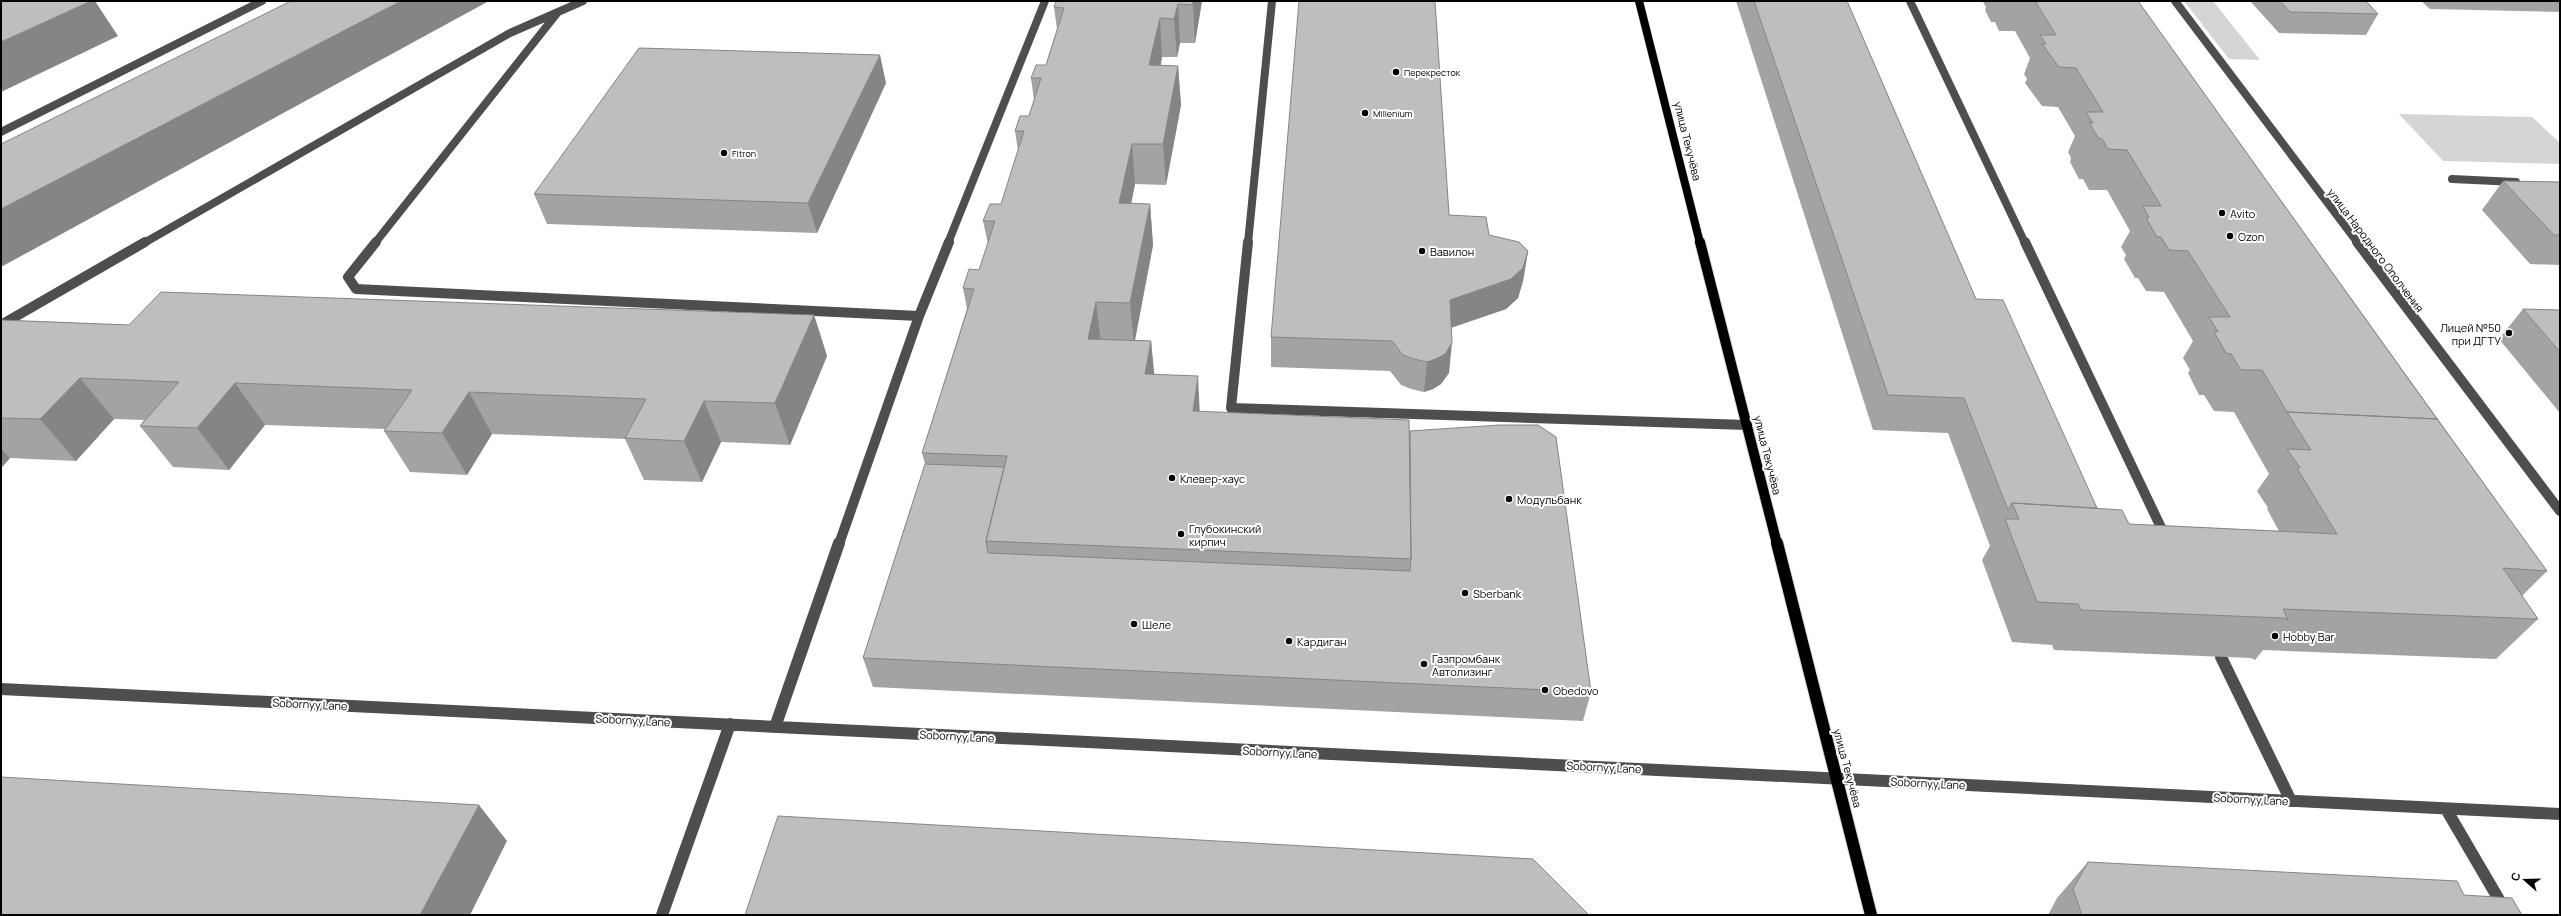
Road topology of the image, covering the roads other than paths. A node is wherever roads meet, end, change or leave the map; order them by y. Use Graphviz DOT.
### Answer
graph roads {
  1 [pos="262,1"];
  2 [pos="583,1"];
  3 [pos="1045,1"];
  4 [pos="1272,1"];
  5 [pos="1639,1"];
  6 [pos="1910,1"];
  7 [pos="2175,1"];
  8 [pos="558,12"];
  9 [pos="1,132"];
  10 [pos="2452,179"];
  11 [pos="2529,182"];
  12 [pos="919,316"];
  13 [pos="1,325"];
  14 [pos="1746,425"];
  15 [pos="2560,511"];
  16 [pos="2170,547"];
  17 [pos="2221,657"];
  18 [pos="1,689"];
  19 [pos="730,724"];
  20 [pos="775,727"];
  21 [pos="1838,779"];
  22 [pos="2291,801"];
  23 [pos="2446,809"];
  24 [pos="2560,814"];
  25 [pos="662,915"];
  26 [pos="1871,915"];
  27 [pos="2508,915"];
  1 -- 9 [label="street"];
  2 -- 8 [label="street"];
  3 -- 12 [label="street"];
  4 -- 14 [label="street"];
  5 -- 14 [label="main road, улица Текучёва"];
  6 -- 16 [label="street"];
  7 -- 15 [label="street, улица Народного Ополчения"];
  8 -- 12 [label="street"];
  8 -- 13 [label="street"];
  10 -- 11 [label="street"];
  12 -- 20 [label="street"];
  14 -- 21 [label="main road, улица Текучёва"];
  17 -- 22 [label="street"];
  18 -- 19 [label="street, Sobornyy Lane"];
  19 -- 20 [label="street, Sobornyy Lane"];
  19 -- 25 [label="street"];
  20 -- 21 [label="street, Sobornyy Lane"];
  21 -- 22 [label="street, Sobornyy Lane"];
  21 -- 26 [label="main road, улица Текучёва"];
  22 -- 23 [label="street, Sobornyy Lane"];
  23 -- 24 [label="street, Sobornyy Lane"];
  23 -- 27 [label="street"];
}
